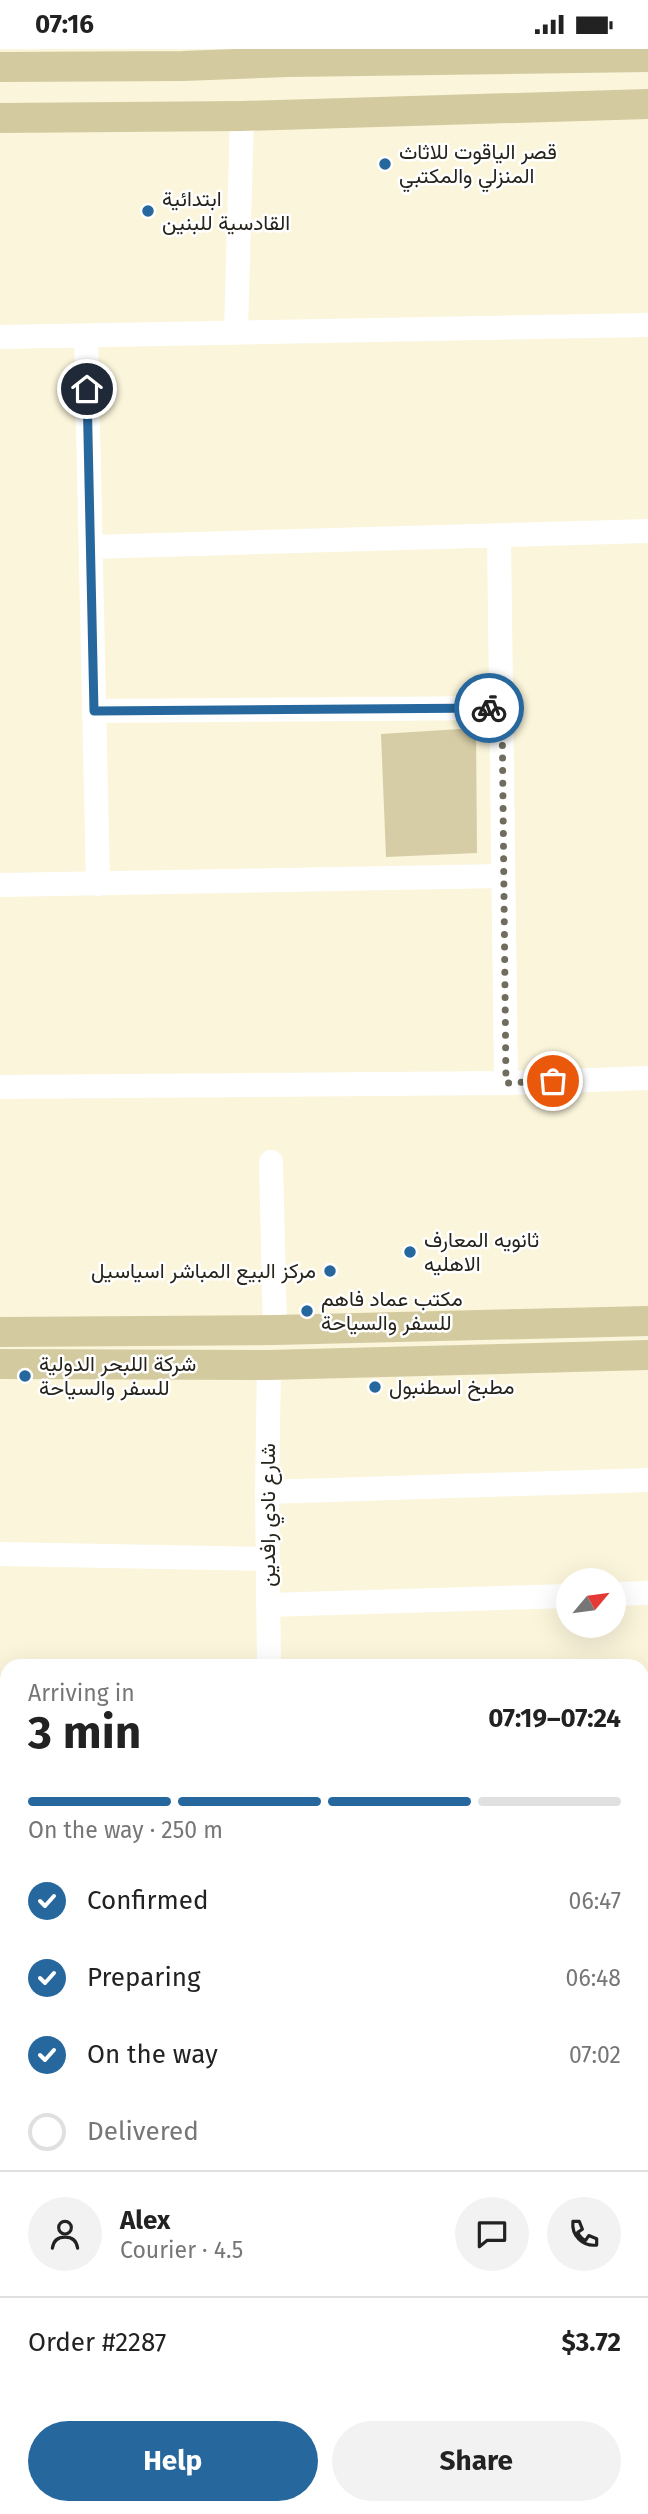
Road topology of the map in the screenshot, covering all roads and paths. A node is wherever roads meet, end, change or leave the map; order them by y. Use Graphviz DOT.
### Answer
graph roads {
  1 [pos="481,54"];
  2 [pos="648,57"];
  3 [pos="0,67"];
  4 [pos="115,67"];
  5 [pos="183,67"];
  6 [pos="648,104"];
  7 [pos="175,115"];
  8 [pos="242,115"];
  9 [pos="117,116"];
  10 [pos="0,118"];
  11 [pos="648,325"];
  12 [pos="236,331"];
  13 [pos="86,336"];
  14 [pos="0,337"];
  15 [pos="648,531"];
  16 [pos="499,536"];
  17 [pos="91,547"];
  18 [pos="502,708"];
  19 [pos="94,711"];
  20 [pos="503,876"];
  21 [pos="98,884"];
  22 [pos="0,885"];
  23 [pos="648,1078"];
  24 [pos="506,1083"];
  25 [pos="0,1087"];
  26 [pos="271,1162"];
  27 [pos="648,1321"];
  28 [pos="275,1329"];
  29 [pos="0,1332"];
  30 [pos="648,1355"];
  31 [pos="0,1364"];
  32 [pos="269,1364"];
  33 [pos="648,1480"];
  34 [pos="267,1492"];
  35 [pos="0,1554"];
  36 [pos="268,1559"];
  37 [pos="648,1593"];
  38 [pos="626,1594"];
  39 [pos="556,1596"];
  40 [pos="268,1605"];
  41 [pos="269,1659"];
  1 -- 2 [label="main road"];
  1 -- 5 [label="main road"];
  3 -- 4 [label="main road"];
  4 -- 5 [label="main road"];
  4 -- 9 [label="main road"];
  5 -- 7 [label="main road"];
  6 -- 8 [label="main road"];
  7 -- 8 [label="main road"];
  7 -- 9 [label="main road"];
  8 -- 12 [label="street"];
  9 -- 10 [label="main road"];
  11 -- 12 [label="street"];
  12 -- 13 [label="street"];
  13 -- 14 [label="street"];
  13 -- 17 [label="street"];
  15 -- 16 [label="street"];
  16 -- 17 [label="street"];
  16 -- 18 [label="street"];
  17 -- 19 [label="street"];
  18 -- 19 [label="street"];
  18 -- 20 [label="street"];
  19 -- 21 [label="street"];
  20 -- 21 [label="street"];
  20 -- 24 [label="street"];
  21 -- 22 [label="street"];
  23 -- 24 [label="street"];
  24 -- 25 [label="street"];
  26 -- 28 [label="street"];
  27 -- 28 [label="main road"];
  28 -- 29 [label="main road"];
  30 -- 32 [label="main road"];
  31 -- 32 [label="main road"];
  32 -- 34 [label="street, شارع نادي رافدين"];
  33 -- 34 [label="street"];
  34 -- 36 [label="street, شارع نادي رافدين"];
  35 -- 36 [label="street"];
  36 -- 40 [label="street, شارع نادي رافدين"];
  37 -- 38 [label="street"];
  39 -- 40 [label="street"];
  40 -- 41 [label="street, شارع نادي رافدين"];
}
